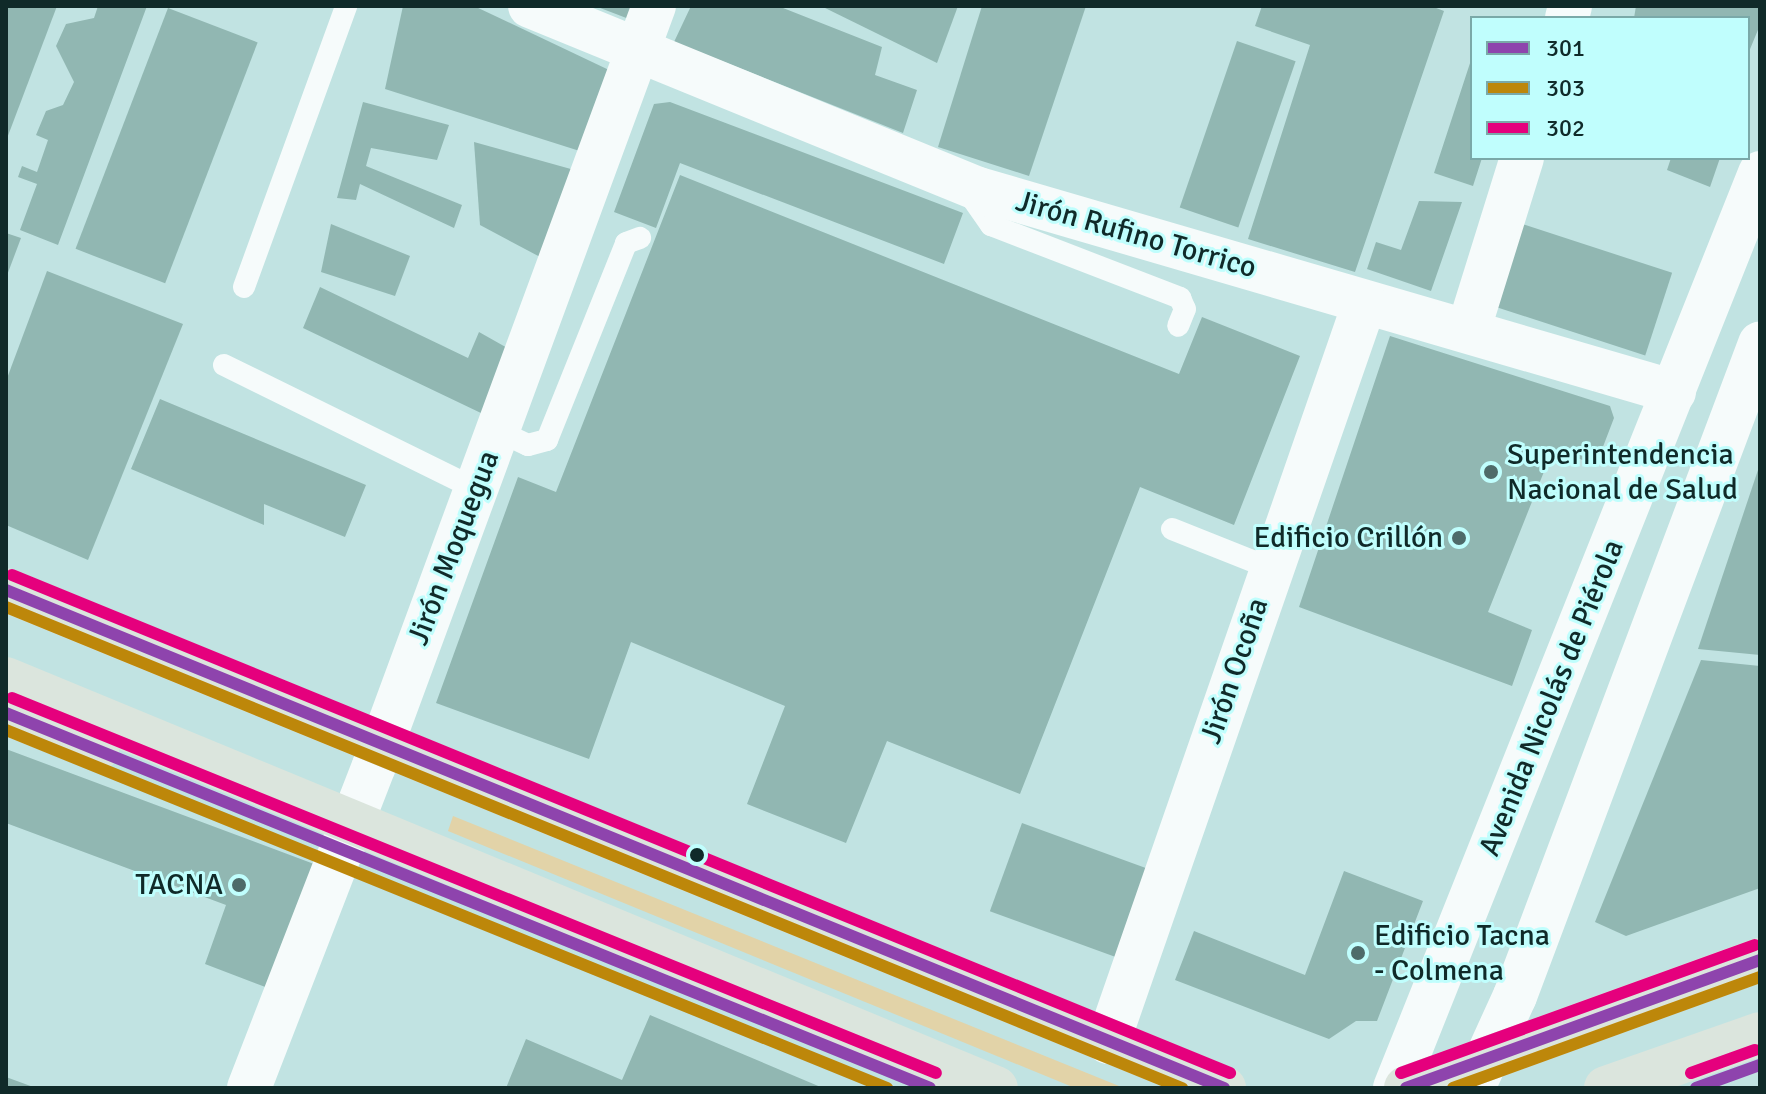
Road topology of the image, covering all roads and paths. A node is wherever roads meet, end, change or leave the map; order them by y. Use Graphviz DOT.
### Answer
graph roads {
  1 [pos="346,6"];
  2 [pos="530,6"];
  3 [pos="654,6"];
  4 [pos="636,51"];
  5 [pos="1521,160"];
  6 [pos="954,170"];
  7 [pos="1760,173"];
  8 [pos="640,238"];
  9 [pos="244,287"];
  10 [pos="1365,302"];
  11 [pos="1178,326"];
  12 [pos="1469,328"];
  13 [pos="1760,344"];
  14 [pos="224,365"];
  15 [pos="1674,392"];
  16 [pos="1748,409"];
  17 [pos="498,431"];
  18 [pos="476,489"];
  19 [pos="1172,529"];
  20 [pos="1270,568"];
  21 [pos="6,590"];
  22 [pos="6,679"];
  23 [pos="6,713"];
  24 [pos="382,742"];
  25 [pos="347,834"];
  26 [pos="1760,960"];
  27 [pos="1760,1034"];
  28 [pos="1108,1042"];
  29 [pos="1760,1065"];
  30 [pos="1480,1072"];
  31 [pos="249,1088"];
  32 [pos="930,1088"];
  33 [pos="996,1088"];
  34 [pos="1224,1088"];
  35 [pos="1395,1088"];
  36 [pos="1406,1088"];
  37 [pos="1606,1088"];
  38 [pos="1696,1088"];
  1 -- 9 [label="lane"];
  2 -- 4 [label="street, Jirón Rufino Torrico"];
  3 -- 4 [label="street, Jirón Moquegua"];
  4 -- 6 [label="street, Jirón Rufino Torrico"];
  4 -- 17 [label="street, Jirón Moquegua"];
  5 -- 12 [label="street"];
  6 -- 10 [label="street, Jirón Rufino Torrico"];
  6 -- 11 [label="lane"];
  7 -- 15 [label="street, Avenida Nicolás de Piérola"];
  8 -- 17 [label="lane"];
  10 -- 12 [label="street, Jirón Rufino Torrico"];
  10 -- 20 [label="street, Jirón Ocoña"];
  12 -- 15 [label="street, Jirón Rufino Torrico"];
  13 -- 16 [label="street"];
  14 -- 18 [label="lane"];
  15 -- 16 [label="street, Jirón Rufino Torrico"];
  15 -- 35 [label="street, Avenida Nicolás de Piérola"];
  16 -- 30 [label="street"];
  17 -- 18 [label="street, Jirón Moquegua"];
  18 -- 24 [label="street, Jirón Moquegua"];
  19 -- 20 [label="lane"];
  20 -- 28 [label="street, Jirón Ocoña"];
  21 -- 24 [label="main road"];
  22 -- 25 [label="main road"];
  23 -- 25 [label="main road"];
  24 -- 25 [label="street, Jirón Moquegua"];
  24 -- 28 [label="main road"];
  25 -- 31 [label="street, Jirón Moquegua"];
  25 -- 32 [label="main road"];
  25 -- 33 [label="main road"];
  26 -- 30 [label="main road"];
  27 -- 37 [label="main road"];
  28 -- 34 [label="main road"];
  29 -- 38 [label="main road"];
  30 -- 36 [label="main road"];
}
